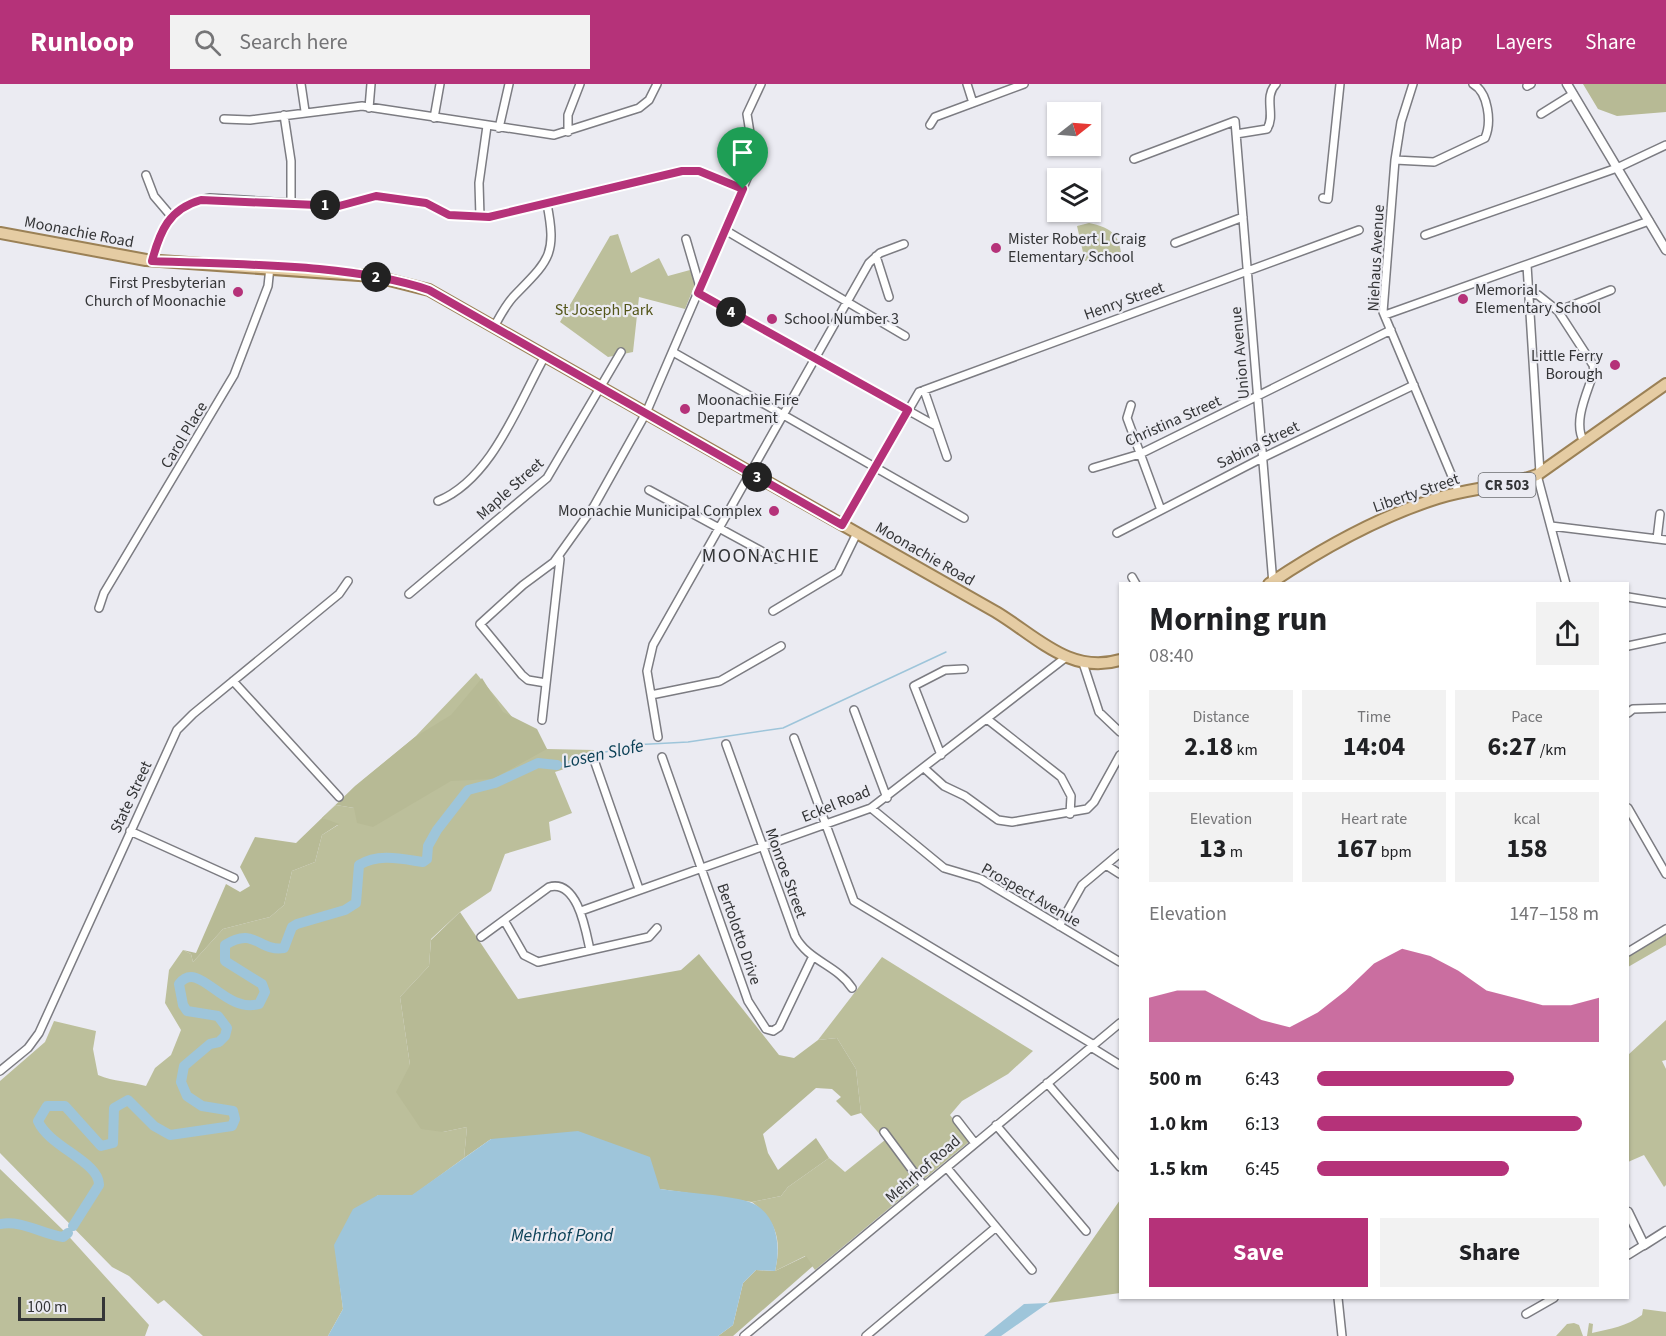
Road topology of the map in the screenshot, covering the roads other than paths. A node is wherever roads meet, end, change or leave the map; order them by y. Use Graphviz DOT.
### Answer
graph roads {
  1 [pos="301,84"];
  2 [pos="371,84"];
  3 [pos="440,84"];
  4 [pos="509,84"];
  5 [pos="580,84"];
  6 [pos="657,84"];
  7 [pos="761,84"];
  8 [pos="967,84"];
  9 [pos="1024,84"];
  10 [pos="1276,84"];
  11 [pos="1340,84"];
  12 [pos="1413,84"];
  13 [pos="1473,84"];
  14 [pos="1567,84"];
  15 [pos="1573,94"];
  16 [pos="973,103"];
  17 [pos="369,108"];
  18 [pos="305,111"];
  19 [pos="1541,114"];
  20 [pos="284,115"];
  21 [pos="434,118"];
  22 [pos="224,119"];
  23 [pos="930,125"];
  24 [pos="487,126"];
  25 [pos="499,128"];
  26 [pos="568,132"];
  27 [pos="1236,134"];
  28 [pos="1666,145"];
  29 [pos="1134,159"];
  30 [pos="1395,160"];
  31 [pos="1617,168"];
  32 [pos="146,175"];
  33 [pos="743,189"];
  34 [pos="1323,198"];
  35 [pos="291,203"];
  36 [pos="547,204"];
  37 [pos="171,216"];
  38 [pos="480,217"];
  39 [pos="1243,217"];
  40 [pos="1649,221"];
  41 [pos="725,230"];
  42 [pos="1359,230"];
  43 [pos="0,233"];
  44 [pos="1425,235"];
  45 [pos="686,239"];
  46 [pos="1175,243"];
  47 [pos="904,244"];
  48 [pos="1666,250"];
  49 [pos="876,256"];
  50 [pos="152,261"];
  51 [pos="1527,265"];
  52 [pos="270,267"];
  53 [pos="1247,273"];
  54 [pos="699,290"];
  55 [pos="1611,290"];
  56 [pos="1529,294"];
  57 [pos="890,297"];
  58 [pos="848,301"];
  59 [pos="1558,311"];
  60 [pos="1385,315"];
  61 [pos="494,327"];
  62 [pos="1391,330"];
  63 [pos="905,336"];
  64 [pos="621,352"];
  65 [pos="673,352"];
  66 [pos="545,356"];
  67 [pos="815,358"];
  68 [pos="1666,384"];
  69 [pos="1414,385"];
  70 [pos="600,388"];
  71 [pos="924,390"];
  72 [pos="1258,397"];
  73 [pos="1131,405"];
  74 [pos="908,410"];
  75 [pos="646,413"];
  76 [pos="783,415"];
  77 [pos="936,426"];
  78 [pos="1584,442"];
  79 [pos="1140,454"];
  80 [pos="947,457"];
  81 [pos="1262,458"];
  82 [pos="875,468"];
  83 [pos="1093,468"];
  84 [pos="750,473"];
  85 [pos="1538,474"];
  86 [pos="649,490"];
  87 [pos="1460,493"];
  88 [pos="438,501"];
  89 [pos="1161,510"];
  90 [pos="1660,514"];
  91 [pos="964,518"];
  92 [pos="842,525"];
  93 [pos="1551,526"];
  94 [pos="719,529"];
  95 [pos="857,533"];
  96 [pos="1117,533"];
  97 [pos="1657,539"];
  98 [pos="1666,540"];
  99 [pos="563,551"];
  100 [pos="776,559"];
  101 [pos="348,581"];
  102 [pos="1271,582"];
  103 [pos="1273,582"];
  104 [pos="1565,582"];
  105 [pos="409,594"];
  106 [pos="1629,597"];
  107 [pos="1666,603"];
  108 [pos="99,608"];
  109 [pos="773,611"];
  110 [pos="1666,638"];
  111 [pos="781,646"];
  112 [pos="1629,646"];
  113 [pos="1065,658"];
  114 [pos="1119,660"];
  115 [pos="1083,663"];
  116 [pos="964,669"];
  117 [pos="233,681"];
  118 [pos="546,683"];
  119 [pos="651,695"];
  120 [pos="1666,708"];
  121 [pos="854,710"];
  122 [pos="1629,712"];
  123 [pos="987,719"];
  124 [pos="542,720"];
  125 [pos="1119,731"];
  126 [pos="658,737"];
  127 [pos="794,738"];
  128 [pos="726,744"];
  129 [pos="941,755"];
  130 [pos="593,757"];
  131 [pos="662,757"];
  132 [pos="1119,757"];
  133 [pos="924,768"];
  134 [pos="339,797"];
  135 [pos="886,798"];
  136 [pos="871,808"];
  137 [pos="1629,810"];
  138 [pos="1070,814"];
  139 [pos="826,824"];
  140 [pos="130,831"];
  141 [pos="762,846"];
  142 [pos="1119,854"];
  143 [pos="1106,865"];
  144 [pos="701,868"];
  145 [pos="1119,873"];
  146 [pos="1666,874"];
  147 [pos="234,878"];
  148 [pos="639,889"];
  149 [pos="581,911"];
  150 [pos="504,920"];
  151 [pos="1059,926"];
  152 [pos="657,928"];
  153 [pos="1666,929"];
  154 [pos="481,937"];
  155 [pos="590,951"];
  156 [pos="1629,951"];
  157 [pos="813,956"];
  158 [pos="1119,961"];
  159 [pos="852,988"];
  160 [pos="1119,1024"];
  161 [pos="1093,1046"];
  162 [pos="1119,1064"];
  163 [pos="0,1071"];
  164 [pos="1047,1083"];
  165 [pos="957,1120"];
  166 [pos="996,1125"];
  167 [pos="884,1132"];
  168 [pos="974,1142"];
  169 [pos="1119,1166"];
  170 [pos="947,1168"];
  171 [pos="924,1186"];
  172 [pos="1629,1214"];
  173 [pos="995,1228"];
  174 [pos="1086,1231"];
  175 [pos="1666,1231"];
  176 [pos="1644,1245"];
  177 [pos="1629,1254"];
  178 [pos="1032,1270"];
  179 [pos="1338,1299"];
  180 [pos="1552,1299"];
  181 [pos="1526,1314"];
  182 [pos="744,1336"];
  183 [pos="866,1336"];
  184 [pos="1342,1336"];
  1 -- 18 [label="street"];
  2 -- 17 [label="street"];
  3 -- 21 [label="street"];
  4 -- 25 [label="street"];
  5 -- 26 [label="street"];
  6 -- 26 [label="street"];
  7 -- 33 [label="street"];
  8 -- 16 [label="street"];
  9 -- 16 [label="street"];
  10 -- 27 [label="street"];
  11 -- 34 [label="street"];
  12 -- 30 [label="street, Niehaus Avenue"];
  13 -- 30 [label="street"];
  14 -- 15 [label="street"];
  15 -- 19 [label="street"];
  15 -- 31 [label="street"];
  16 -- 23 [label="street"];
  17 -- 18 [label="street"];
  17 -- 21 [label="street"];
  18 -- 20 [label="street"];
  20 -- 22 [label="street"];
  20 -- 35 [label="street"];
  21 -- 24 [label="street"];
  24 -- 25 [label="street"];
  24 -- 38 [label="street"];
  25 -- 26 [label="street"];
  27 -- 29 [label="street, Union Avenue"];
  27 -- 39 [label="street, Union Avenue"];
  28 -- 31 [label="street"];
  30 -- 60 [label="street, Niehaus Avenue"];
  31 -- 40 [label="street"];
  31 -- 44 [label="street"];
  32 -- 37 [label="street"];
  33 -- 36 [label="street"];
  33 -- 41 [label="street"];
  35 -- 37 [label="street"];
  35 -- 38 [label="street"];
  36 -- 38 [label="street"];
  36 -- 61 [label="street"];
  37 -- 50 [label="street"];
  39 -- 46 [label="street"];
  39 -- 53 [label="street, Union Avenue"];
  40 -- 48 [label="street"];
  40 -- 51 [label="street"];
  41 -- 54 [label="street"];
  41 -- 58 [label="street"];
  42 -- 53 [label="street, Henry Street"];
  43 -- 50 [label="main road, Moonachie Road"];
  45 -- 54 [label="street"];
  47 -- 49 [label="street"];
  49 -- 57 [label="street"];
  49 -- 58 [label="street"];
  50 -- 52 [label="main road, Moonachie Road"];
  51 -- 56 [label="street"];
  51 -- 60 [label="street"];
  52 -- 61 [label="main road, Moonachie Road"];
  52 -- 108 [label="street, Carol Place"];
  53 -- 71 [label="street, Henry Street"];
  53 -- 72 [label="street, Union Avenue"];
  54 -- 65 [label="street"];
  54 -- 67 [label="street"];
  55 -- 59 [label="street"];
  56 -- 59 [label="street"];
  56 -- 85 [label="street"];
  58 -- 63 [label="street"];
  58 -- 67 [label="street"];
  59 -- 78 [label="street"];
  60 -- 62 [label="street, Niehaus Avenue"];
  61 -- 66 [label="main road, Moonachie Road"];
  62 -- 69 [label="street, Niehaus Avenue"];
  62 -- 72 [label="street, Christina Street"];
  64 -- 70 [label="street, Maple Street"];
  65 -- 75 [label="street"];
  65 -- 76 [label="street"];
  66 -- 70 [label="main road, Moonachie Road"];
  66 -- 88 [label="street"];
  67 -- 74 [label="street"];
  67 -- 76 [label="street"];
  68 -- 78 [label="main road, Liberty Street / CR 503"];
  69 -- 81 [label="street, Sabina Street"];
  69 -- 87 [label="street, Niehaus Avenue"];
  70 -- 75 [label="main road, Moonachie Road"];
  70 -- 105 [label="street, Maple Street"];
  71 -- 74 [label="street"];
  71 -- 77 [label="street"];
  72 -- 79 [label="street, Christina Street"];
  72 -- 81 [label="street, Union Avenue"];
  73 -- 79 [label="street"];
  74 -- 77 [label="street"];
  74 -- 82 [label="street"];
  75 -- 84 [label="main road, Moonachie Road"];
  75 -- 99 [label="street"];
  76 -- 82 [label="street"];
  76 -- 84 [label="street"];
  77 -- 80 [label="street"];
  78 -- 85 [label="main road, Liberty Street / CR 503"];
  79 -- 83 [label="street, Christina Street"];
  79 -- 89 [label="street"];
  81 -- 89 [label="street, Sabina Street"];
  81 -- 102 [label="street, Union Avenue"];
  82 -- 91 [label="street"];
  82 -- 92 [label="street"];
  84 -- 92 [label="main road, Moonachie Road"];
  84 -- 94 [label="street"];
  85 -- 87 [label="main road, Liberty Street / CR 503"];
  85 -- 93 [label="street"];
  86 -- 94 [label="street"];
  87 -- 103 [label="main road, Liberty Street / CR 503"];
  89 -- 96 [label="street, Sabina Street"];
  90 -- 97 [label="street"];
  92 -- 95 [label="main road, Moonachie Road"];
  93 -- 97 [label="street"];
  93 -- 104 [label="street"];
  94 -- 100 [label="street"];
  94 -- 119 [label="street"];
  95 -- 109 [label="street"];
  95 -- 113 [label="main road, Moonachie Road"];
  97 -- 98 [label="street"];
  99 -- 118 [label="street"];
  99 -- 118 [label="street"];
  101 -- 117 [label="street, State Street"];
  106 -- 107 [label="street"];
  110 -- 112 [label="street"];
  111 -- 119 [label="street"];
  113 -- 115 [label="main road"];
  113 -- 123 [label="street, Eckel Road"];
  114 -- 115 [label="main road"];
  115 -- 125 [label="street"];
  116 -- 129 [label="street"];
  117 -- 134 [label="street"];
  117 -- 140 [label="street, State Street"];
  118 -- 124 [label="street"];
  119 -- 126 [label="street"];
  120 -- 122 [label="street"];
  121 -- 135 [label="street"];
  123 -- 129 [label="street, Eckel Road"];
  123 -- 138 [label="street"];
  127 -- 139 [label="street"];
  128 -- 141 [label="street, Monroe Street"];
  129 -- 133 [label="street, Eckel Road"];
  130 -- 148 [label="street"];
  131 -- 144 [label="street, Bertolotto Drive"];
  132 -- 138 [label="street"];
  133 -- 135 [label="street, Eckel Road"];
  133 -- 138 [label="street"];
  135 -- 136 [label="street, Eckel Road"];
  136 -- 139 [label="street, Eckel Road"];
  136 -- 151 [label="street, Prospect Avenue"];
  137 -- 146 [label="street"];
  139 -- 141 [label="street, Eckel Road"];
  139 -- 161 [label="street"];
  140 -- 147 [label="street"];
  140 -- 163 [label="street, State Street"];
  141 -- 144 [label="street, Eckel Road"];
  141 -- 157 [label="street, Monroe Street"];
  142 -- 143 [label="street"];
  143 -- 145 [label="street"];
  143 -- 151 [label="street"];
  144 -- 148 [label="street, Eckel Road"];
  144 -- 157 [label="street, Bertolotto Drive"];
  148 -- 149 [label="street, Eckel Road"];
  149 -- 150 [label="street"];
  149 -- 155 [label="street"];
  150 -- 154 [label="street"];
  150 -- 155 [label="street"];
  151 -- 158 [label="street, Prospect Avenue"];
  152 -- 155 [label="street"];
  153 -- 156 [label="street"];
  157 -- 159 [label="street, Monroe Street"];
  160 -- 161 [label="street, Mehrhof Road"];
  161 -- 162 [label="street"];
  161 -- 164 [label="street, Mehrhof Road"];
  164 -- 166 [label="street, Mehrhof Road"];
  164 -- 169 [label="street"];
  165 -- 168 [label="street"];
  166 -- 168 [label="street, Mehrhof Road"];
  166 -- 174 [label="street"];
  167 -- 171 [label="street"];
  168 -- 170 [label="street, Mehrhof Road"];
  170 -- 171 [label="street, Mehrhof Road"];
  170 -- 173 [label="street"];
  171 -- 182 [label="street, Mehrhof Road"];
  172 -- 176 [label="street"];
  173 -- 178 [label="street"];
  173 -- 183 [label="street"];
  175 -- 176 [label="street"];
  176 -- 177 [label="street"];
  179 -- 184 [label="street"];
  180 -- 181 [label="street"];
}
